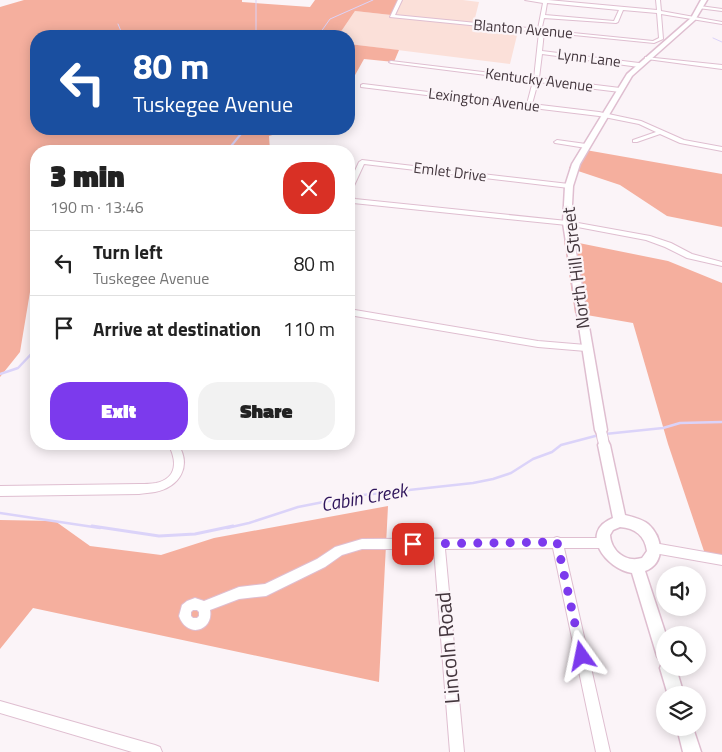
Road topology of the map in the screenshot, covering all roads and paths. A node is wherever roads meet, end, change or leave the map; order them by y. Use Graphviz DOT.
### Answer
graph roads {
  1 [pos="400,0"];
  2 [pos="527,0"];
  3 [pos="658,0"];
  4 [pos="545,1"];
  5 [pos="702,4"];
  6 [pos="621,9"];
  7 [pos="722,10"];
  8 [pos="659,12"];
  9 [pos="542,16"];
  10 [pos="693,20"];
  11 [pos="722,23"];
  12 [pos="541,30"];
  13 [pos="540,52"];
  14 [pos="647,58"];
  15 [pos="391,62"];
  16 [pos="639,65"];
  17 [pos="722,67"];
  18 [pos="536,79"];
  19 [pos="363,86"];
  20 [pos="620,90"];
  21 [pos="529,105"];
  22 [pos="605,115"];
  23 [pos="661,132"];
  24 [pos="635,141"];
  25 [pos="557,142"];
  26 [pos="586,146"];
  27 [pos="722,148"];
  28 [pos="355,180"];
  29 [pos="569,186"];
  30 [pos="355,201"];
  31 [pos="567,223"];
  32 [pos="722,264"];
  33 [pos="355,313"];
  34 [pos="586,348"];
  35 [pos="601,430"];
  36 [pos="604,445"];
  37 [pos="177,450"];
  38 [pos="0,491"];
  39 [pos="620,521"];
  40 [pos="557,542"];
  41 [pos="603,543"];
  42 [pos="439,544"];
  43 [pos="654,548"];
  44 [pos="722,560"];
  45 [pos="637,567"];
  46 [pos="203,607"];
  47 [pos="656,627"];
  48 [pos="0,707"];
  49 [pos="687,736"];
  50 [pos="155,752"];
  51 [pos="456,752"];
  52 [pos="604,752"];
  53 [pos="692,752"];
  1 -- 12 [label="street, Blanton Avenue"];
  2 -- 4 [label="street"];
  3 -- 8 [label="street"];
  4 -- 6 [label="street"];
  4 -- 9 [label="street"];
  5 -- 7 [label="street"];
  5 -- 10 [label="street, North Hill Street"];
  6 -- 8 [label="street"];
  6 -- 9 [label="street"];
  8 -- 10 [label="street"];
  8 -- 12 [label="street, Blanton Avenue"];
  9 -- 12 [label="street"];
  10 -- 11 [label="street"];
  10 -- 14 [label="street, North Hill Street"];
  12 -- 13 [label="street"];
  13 -- 16 [label="street, Lynn Lane"];
  13 -- 18 [label="street"];
  14 -- 16 [label="street, North Hill Street"];
  14 -- 17 [label="street"];
  15 -- 18 [label="street, Kentucky Avenue"];
  16 -- 20 [label="street, North Hill Street"];
  18 -- 20 [label="street, Kentucky Avenue"];
  18 -- 21 [label="street"];
  19 -- 21 [label="street, Lexington Avenue"];
  20 -- 22 [label="street, North Hill Street"];
  21 -- 22 [label="street, Lexington Avenue"];
  22 -- 23 [label="street, Lexington Avenue"];
  22 -- 26 [label="street, North Hill Street"];
  23 -- 24 [label="street"];
  23 -- 27 [label="street, Lexington Avenue"];
  25 -- 26 [label="street"];
  26 -- 29 [label="street, North Hill Street"];
  28 -- 29 [label="street, Emlet Drive"];
  29 -- 31 [label="street, North Hill Street"];
  30 -- 31 [label="street"];
  31 -- 32 [label="street"];
  31 -- 34 [label="street, North Hill Street"];
  33 -- 34 [label="street"];
  34 -- 35 [label="street, North Hill Street"];
  35 -- 36 [label="street, North Hill Street"];
  36 -- 39 [label="street, North Hill Street"];
  37 -- 38 [label="street"];
  39 -- 41 [label="street"];
  39 -- 43 [label="street"];
  40 -- 41 [label="street"];
  40 -- 42 [label="street"];
  40 -- 52 [label="street"];
  41 -- 45 [label="street"];
  42 -- 46 [label="street"];
  42 -- 51 [label="street, Lincoln Road"];
  43 -- 44 [label="street"];
  43 -- 45 [label="street"];
  45 -- 47 [label="street"];
  48 -- 50 [label="street"];
  49 -- 53 [label="street"];
}
